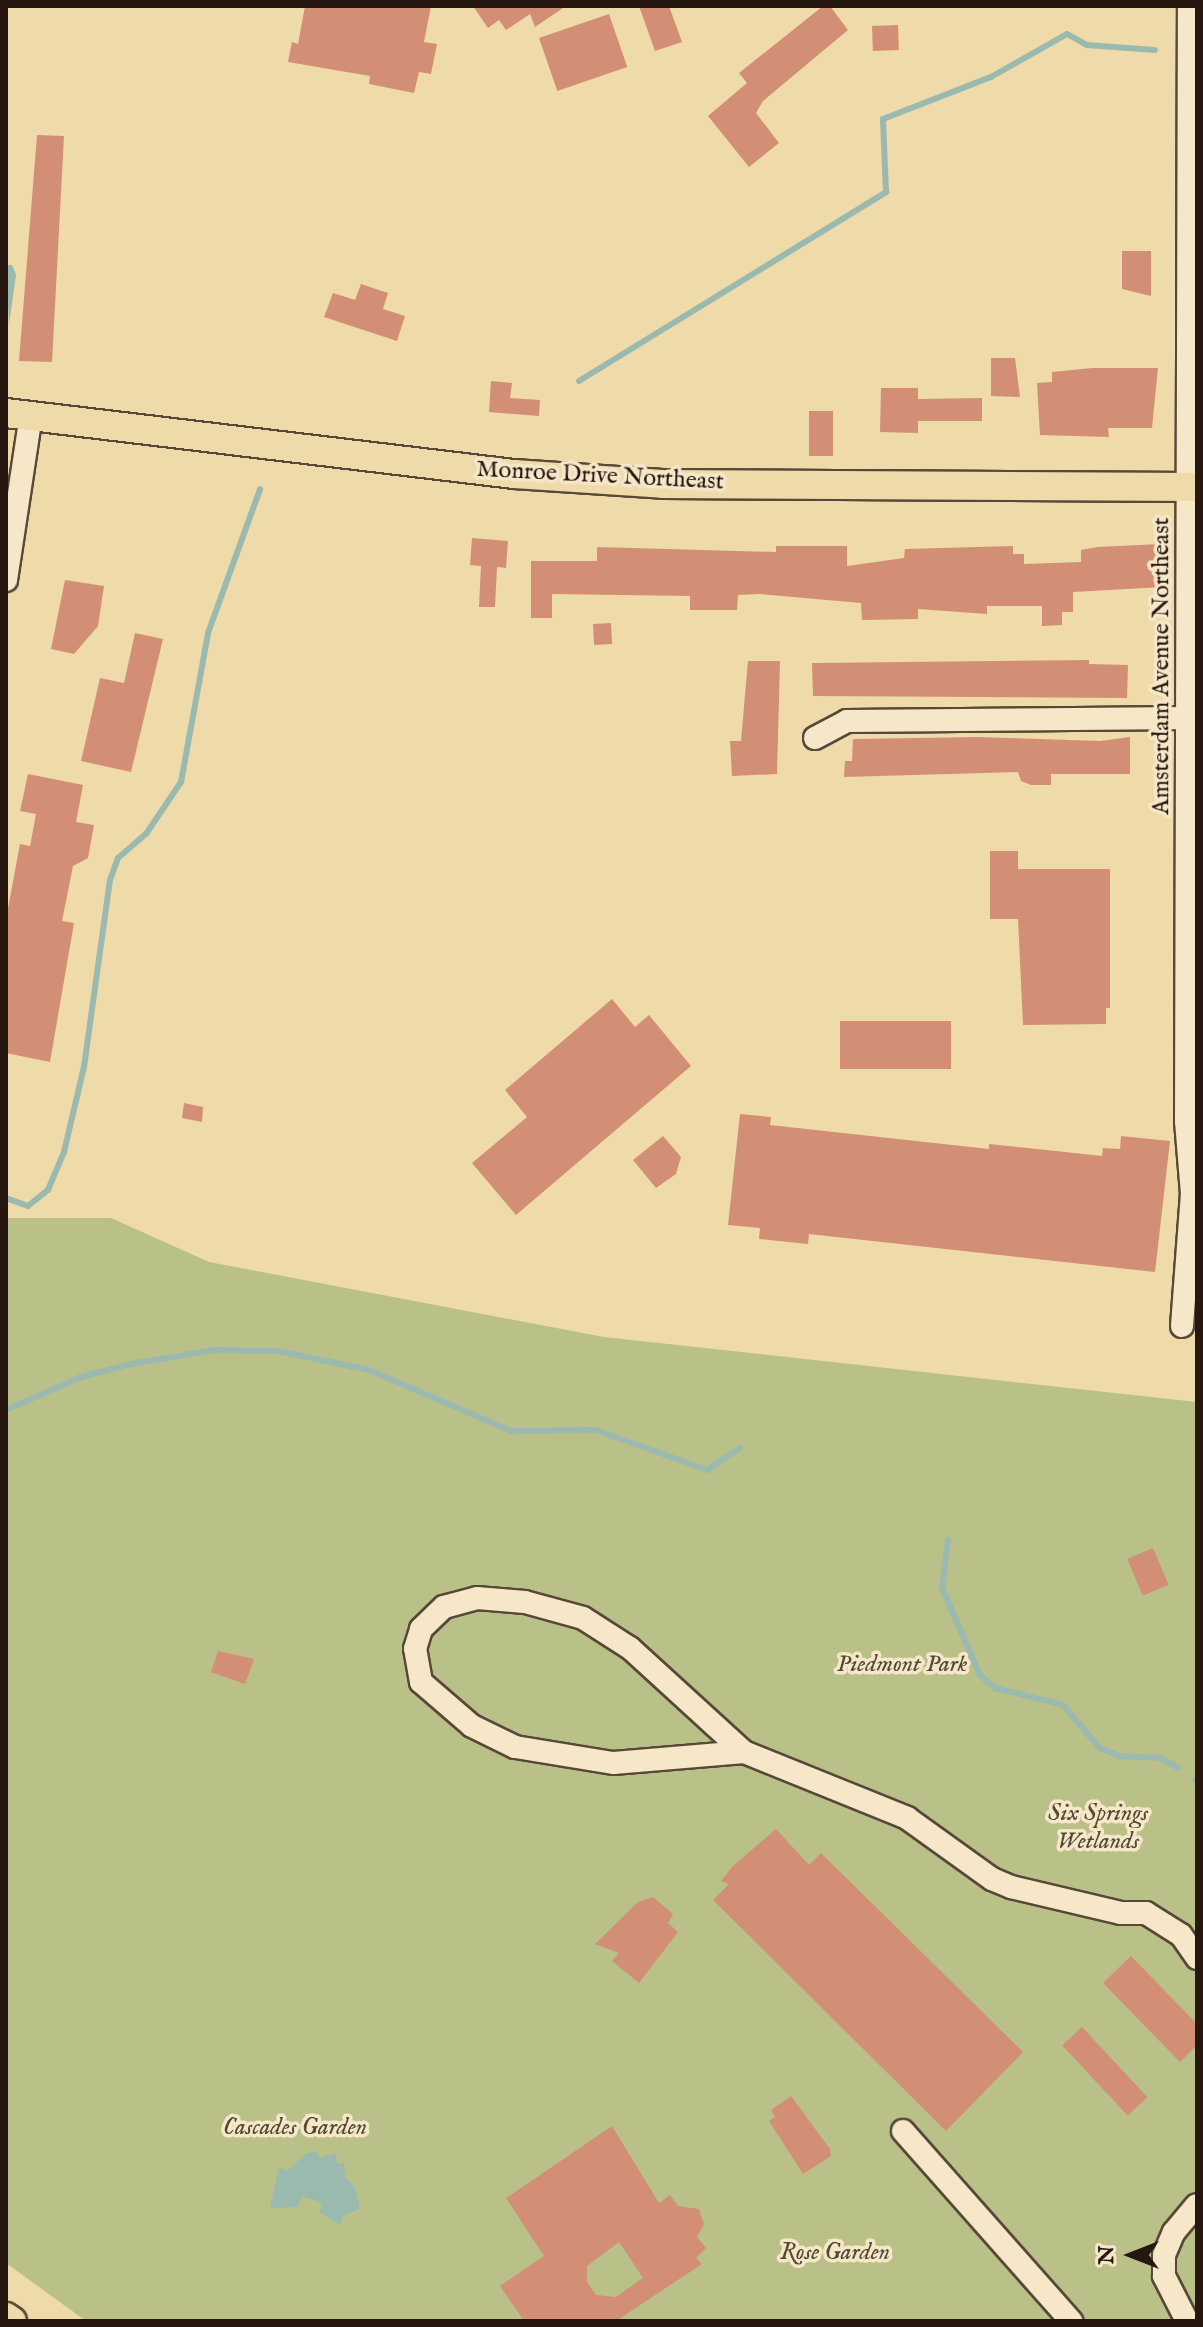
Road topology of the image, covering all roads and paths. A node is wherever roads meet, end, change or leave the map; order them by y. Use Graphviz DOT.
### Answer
graph roads {
  1 [pos="1189,6"];
  2 [pos="19,414"];
  3 [pos="1193,487"];
  4 [pos="6,580"];
  5 [pos="1187,718"];
  6 [pos="815,738"];
  7 [pos="1182,1326"];
  8 [pos="744,1752"];
  9 [pos="1197,1958"];
  10 [pos="903,2131"];
  11 [pos="1197,2205"];
  12 [pos="6,2317"];
  13 [pos="12,2321"];
  14 [pos="1071,2321"];
  15 [pos="1187,2321"];
  1 -- 3 [label="street, Amsterdam Avenue Northeast"];
  2 -- 3 [label="main road, Monroe Drive Northeast"];
  2 -- 4 [label="street"];
  3 -- 5 [label="street, Amsterdam Avenue Northeast"];
  5 -- 6 [label="street"];
  5 -- 7 [label="street, Amsterdam Avenue Northeast"];
  8 -- 8 [label="street"];
  8 -- 9 [label="street"];
  10 -- 14 [label="street"];
  11 -- 15 [label="street"];
  12 -- 13 [label="main road"];
}
